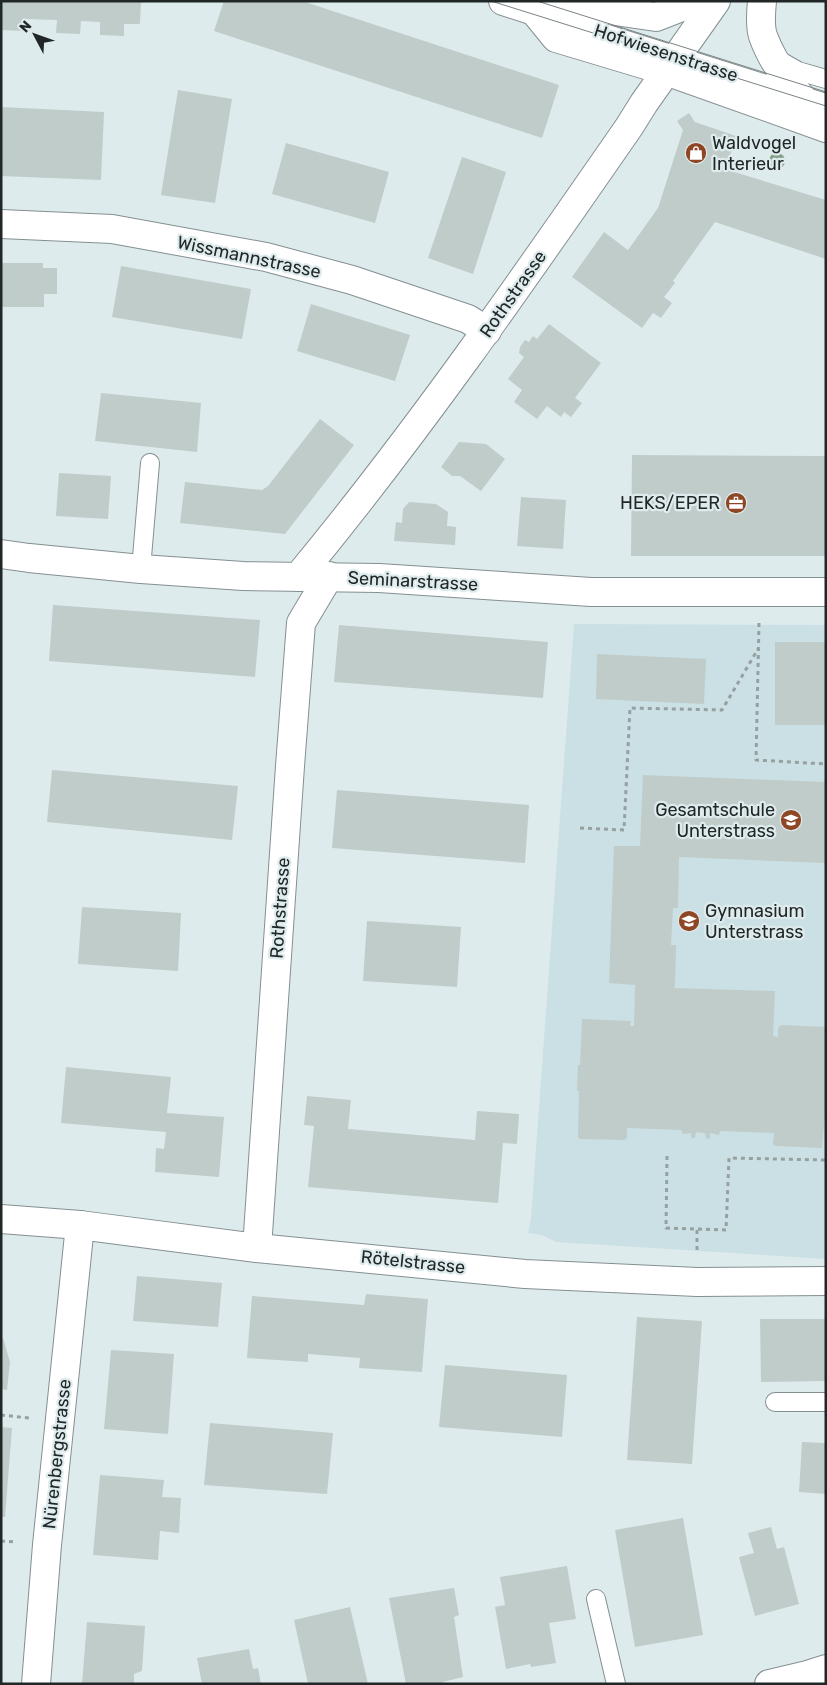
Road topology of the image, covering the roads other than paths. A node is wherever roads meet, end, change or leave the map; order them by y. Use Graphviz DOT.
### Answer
graph roads {
  1 [pos="503,1"];
  2 [pos="697,1"];
  3 [pos="716,1"];
  4 [pos="762,1"];
  5 [pos="534,11"];
  6 [pos="772,57"];
  7 [pos="672,63"];
  8 [pos="826,79"];
  9 [pos="826,89"];
  10 [pos="798,94"];
  11 [pos="758,103"];
  12 [pos="826,103"];
  13 [pos="826,126"];
  14 [pos="1,224"];
  15 [pos="487,331"];
  16 [pos="150,463"];
  17 [pos="1,554"];
  18 [pos="142,569"];
  19 [pos="298,576"];
  20 [pos="329,576"];
  21 [pos="826,592"];
  22 [pos="1,1220"];
  23 [pos="80,1225"];
  24 [pos="257,1248"];
  25 [pos="826,1281"];
  26 [pos="775,1402"];
  27 [pos="826,1402"];
  28 [pos="596,1599"];
  29 [pos="826,1669"];
  30 [pos="36,1684"];
  31 [pos="616,1684"];
  32 [pos="769,1684"];
  1 -- 5 [label="street"];
  2 -- 5 [label="street, Hofwiesenstrasse"];
  3 -- 7 [label="street, Rothstrasse"];
  4 -- 6 [label="street"];
  5 -- 7 [label="street, Hofwiesenstrasse"];
  6 -- 8 [label="lane"];
  6 -- 10 [label="street, Hofwiesenstrasse"];
  7 -- 10 [label="lane, Hofwiesenstrasse"];
  7 -- 11 [label="street, Hofwiesenstrasse"];
  7 -- 15 [label="street, Rothstrasse"];
  9 -- 10 [label="lane, Hofwiesenstrasse"];
  10 -- 11 [label="lane, Hofwiesenstrasse"];
  10 -- 12 [label="lane, Hofwiesenstrasse"];
  10 -- 13 [label="street, Hofwiesenstrasse"];
  11 -- 13 [label="street, Hofwiesenstrasse"];
  14 -- 15 [label="street, Wissmannstrasse"];
  15 -- 19 [label="street, Rothstrasse"];
  16 -- 18 [label="lane"];
  17 -- 18 [label="street, Seminarstrasse"];
  18 -- 19 [label="street, Seminarstrasse"];
  19 -- 20 [label="street, Seminarstrasse"];
  20 -- 21 [label="street, Seminarstrasse"];
  20 -- 24 [label="street, Rothstrasse"];
  22 -- 23 [label="street, Rötelstrasse"];
  23 -- 24 [label="street, Rötelstrasse"];
  23 -- 30 [label="street, Nürenbergstrasse"];
  24 -- 25 [label="street, Rötelstrasse"];
  26 -- 27 [label="lane"];
  28 -- 31 [label="lane"];
  29 -- 32 [label="street"];
}
